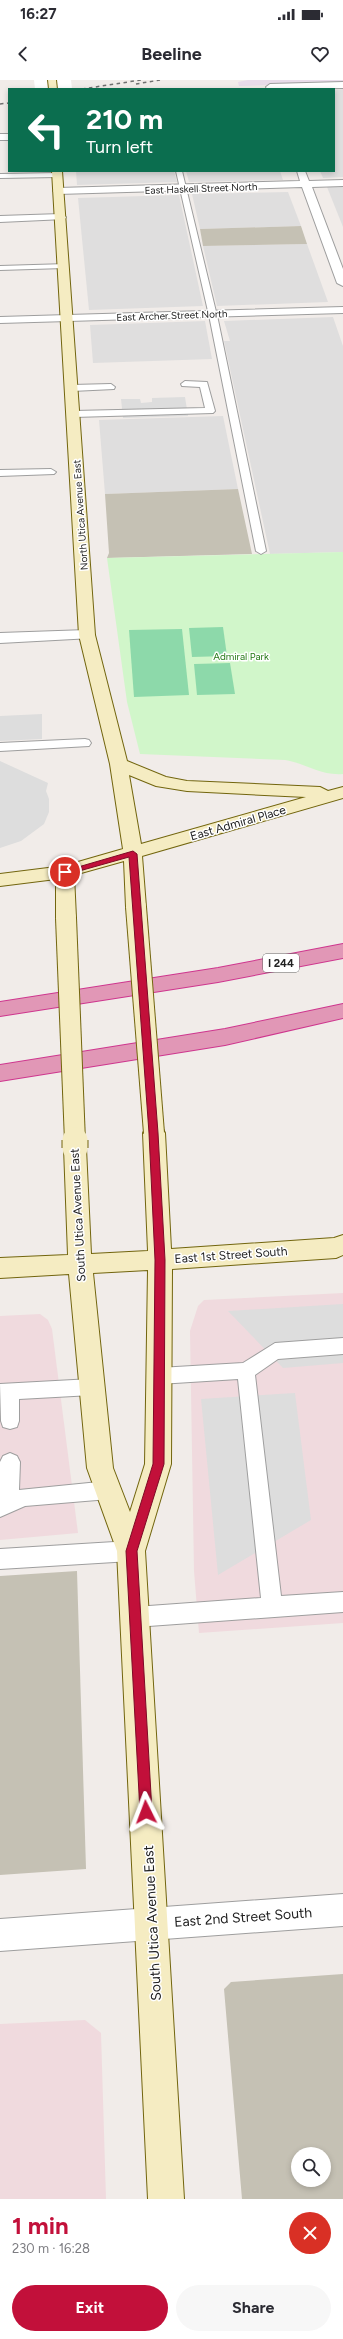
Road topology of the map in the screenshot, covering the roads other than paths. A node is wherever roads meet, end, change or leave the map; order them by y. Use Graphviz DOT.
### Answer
graph roads {
  1 [pos="343,85"];
  2 [pos="270,88"];
  3 [pos="179,172"];
  4 [pos="300,172"];
  5 [pos="57,173"];
  6 [pos="0,176"];
  7 [pos="343,184"];
  8 [pos="306,185"];
  9 [pos="183,188"];
  10 [pos="58,191"];
  11 [pos="61,217"];
  12 [pos="0,219"];
  13 [pos="64,266"];
  14 [pos="0,268"];
  15 [pos="343,283"];
  16 [pos="343,310"];
  17 [pos="213,314"];
  18 [pos="68,318"];
  19 [pos="0,320"];
  20 [pos="185,384"];
  21 [pos="111,387"];
  22 [pos="72,388"];
  23 [pos="74,414"];
  24 [pos="51,472"];
  25 [pos="0,474"];
  26 [pos="262,551"];
  27 [pos="88,635"];
  28 [pos="0,638"];
  29 [pos="85,744"];
  30 [pos="0,747"];
  31 [pos="119,764"];
  32 [pos="342,793"];
  33 [pos="133,854"];
  34 [pos="65,872"];
  35 [pos="0,880"];
  36 [pos="343,951"];
  37 [pos="0,1009"];
  38 [pos="343,1011"];
  39 [pos="0,1073"];
  40 [pos="341,1247"];
  41 [pos="160,1260"];
  42 [pos="80,1264"];
  43 [pos="0,1268"];
  44 [pos="343,1346"];
  45 [pos="246,1371"];
  46 [pos="159,1376"];
  47 [pos="92,1387"];
  48 [pos="5,1392"];
  49 [pos="10,1421"];
  50 [pos="10,1462"];
  51 [pos="109,1490"];
  52 [pos="5,1506"];
  53 [pos="131,1551"];
  54 [pos="0,1559"];
  55 [pos="343,1602"];
  56 [pos="272,1607"];
  57 [pos="135,1616"];
  58 [pos="343,1910"];
  59 [pos="152,1923"];
  60 [pos="0,1935"];
  61 [pos="166,2199"];
  1 -- 2 [label="street"];
  3 -- 9 [label="lane"];
  4 -- 8 [label="street"];
  5 -- 6 [label="lane"];
  5 -- 10 [label="main road, North Utica Avenue East"];
  7 -- 8 [label="street, East Haskell Street North"];
  8 -- 9 [label="street, East Haskell Street North"];
  8 -- 15 [label="street"];
  9 -- 10 [label="street, East Haskell Street North"];
  9 -- 17 [label="lane"];
  10 -- 11 [label="main road, North Utica Avenue East"];
  11 -- 12 [label="street"];
  11 -- 13 [label="main road, North Utica Avenue East"];
  13 -- 14 [label="lane"];
  13 -- 18 [label="main road, North Utica Avenue East"];
  16 -- 17 [label="street, East Archer Street North"];
  17 -- 18 [label="street, East Archer Street North"];
  17 -- 26 [label="lane"];
  18 -- 19 [label="street, East Archer Street North"];
  18 -- 22 [label="main road, North Utica Avenue East"];
  20 -- 23 [label="lane"];
  21 -- 22 [label="lane"];
  22 -- 23 [label="main road, North Utica Avenue East"];
  23 -- 27 [label="main road, North Utica Avenue East"];
  24 -- 25 [label="lane"];
  27 -- 28 [label="street"];
  27 -- 31 [label="main road, North Utica Avenue East"];
  29 -- 30 [label="lane"];
  31 -- 32 [label="main road"];
  31 -- 33 [label="main road, North Utica Avenue East"];
  32 -- 33 [label="main road, East Admiral Place"];
  33 -- 34 [label="main road, East Admiral Place"];
  33 -- 41 [label="main road, South Utica Avenue East, bridge"];
  34 -- 35 [label="main road, East Admiral Place"];
  34 -- 42 [label="main road, South Utica Avenue East, bridge"];
  36 -- 37 [label="highway, I 244"];
  38 -- 39 [label="highway"];
  40 -- 41 [label="main road, East 1st Street South"];
  41 -- 42 [label="main road, East 1st Street South"];
  41 -- 46 [label="main road, South Utica Avenue East"];
  42 -- 43 [label="main road, East 1st Street South"];
  42 -- 47 [label="main road, South Utica Avenue East"];
  44 -- 45 [label="lane"];
  45 -- 46 [label="lane"];
  45 -- 56 [label="lane"];
  46 -- 53 [label="main road, South Utica Avenue East"];
  47 -- 48 [label="lane"];
  47 -- 51 [label="main road, South Utica Avenue East"];
  48 -- 49 [label="lane"];
  50 -- 52 [label="lane"];
  51 -- 52 [label="lane"];
  51 -- 53 [label="main road, South Utica Avenue East"];
  53 -- 54 [label="lane"];
  53 -- 57 [label="main road, South Utica Avenue East"];
  55 -- 56 [label="lane"];
  56 -- 57 [label="lane"];
  57 -- 59 [label="main road, South Utica Avenue East"];
  58 -- 59 [label="street, East 2nd Street South"];
  59 -- 60 [label="street, East 2nd Street South"];
  59 -- 61 [label="main road, South Utica Avenue East"];
}
